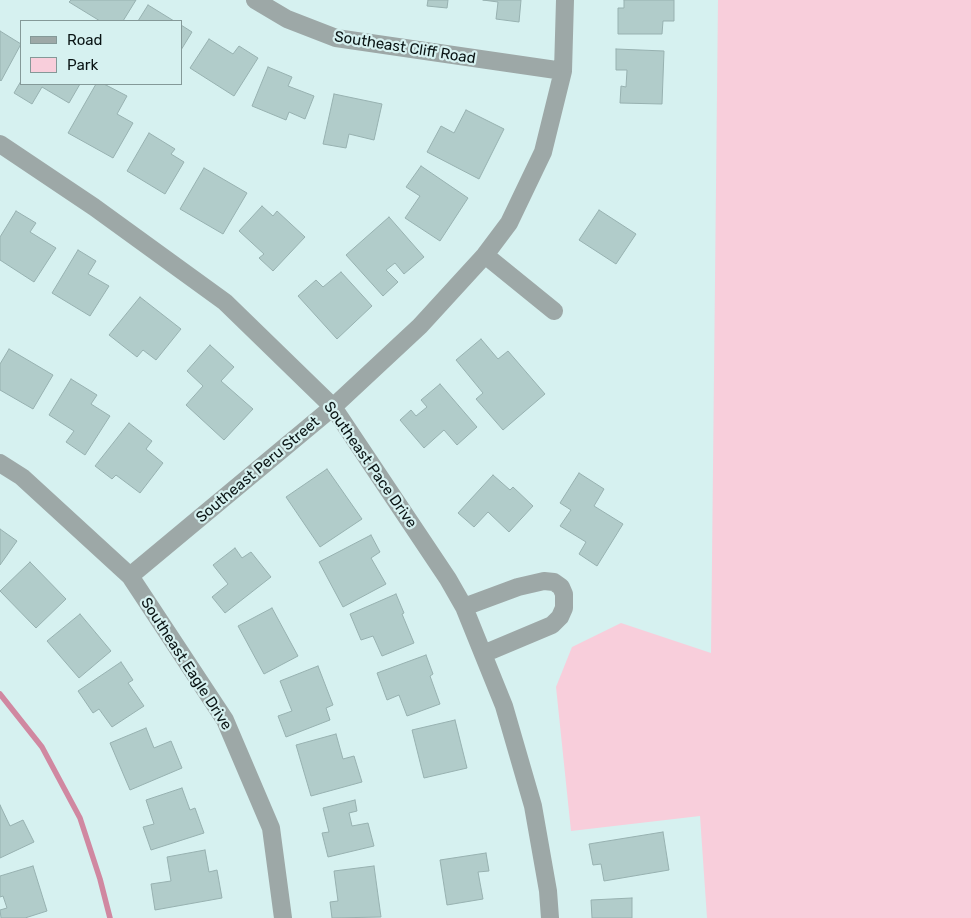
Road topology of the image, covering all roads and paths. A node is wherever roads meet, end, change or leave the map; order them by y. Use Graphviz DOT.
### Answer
graph roads {
  1 [pos="255,0"];
  2 [pos="566,0"];
  3 [pos="563,71"];
  4 [pos="0,144"];
  5 [pos="486,254"];
  6 [pos="554,311"];
  7 [pos="333,407"];
  8 [pos="0,463"];
  9 [pos="130,576"];
  10 [pos="464,608"];
  11 [pos="483,654"];
  12 [pos="283,918"];
  13 [pos="550,918"];
  1 -- 3 [label="street, Southeast Cliff Road"];
  2 -- 3 [label="street, Southeast Peru Street"];
  3 -- 5 [label="street, Southeast Peru Street"];
  4 -- 7 [label="street, Southeast Pace Drive"];
  5 -- 6 [label="street"];
  5 -- 7 [label="street, Southeast Peru Street"];
  7 -- 9 [label="street, Southeast Peru Street"];
  7 -- 10 [label="street, Southeast Pace Drive"];
  8 -- 9 [label="street, Southeast Eagle Drive"];
  9 -- 12 [label="street, Southeast Eagle Drive"];
  10 -- 11 [label="street, Southeast Pace Drive"];
  10 -- 11 [label="street"];
  11 -- 13 [label="street, Southeast Pace Drive"];
}
